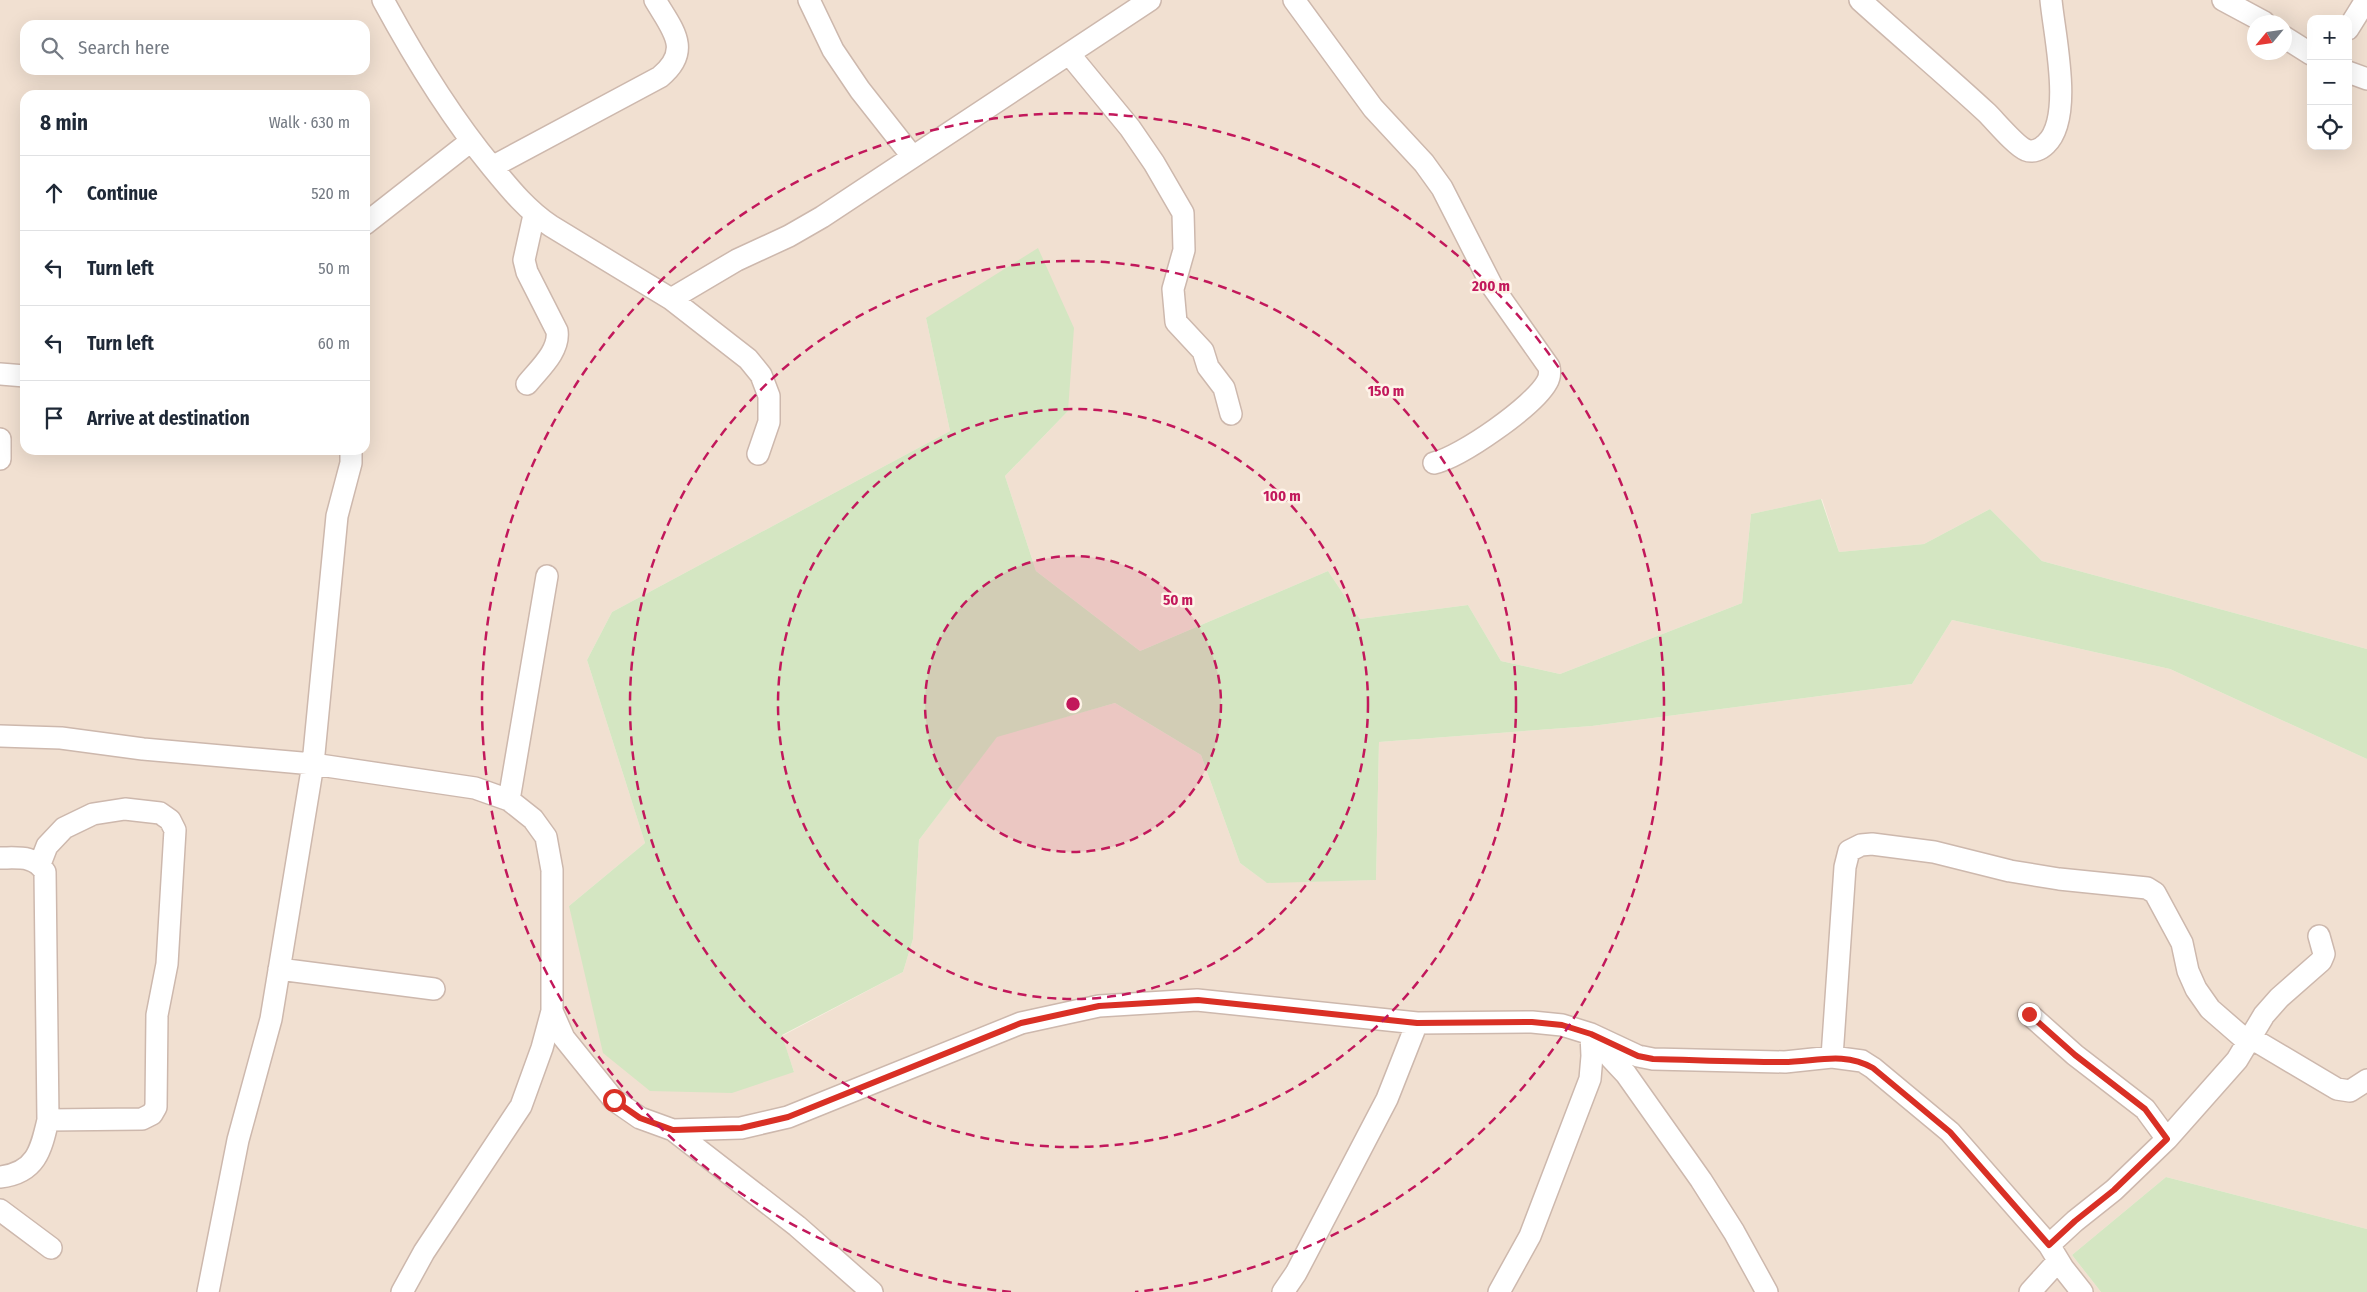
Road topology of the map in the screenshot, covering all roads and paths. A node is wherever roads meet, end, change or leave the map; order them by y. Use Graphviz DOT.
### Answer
graph roads {
  1 [pos="383,0"];
  2 [pos="655,0"];
  3 [pos="810,0"];
  4 [pos="1150,0"];
  5 [pos="1294,0"];
  6 [pos="1860,0"];
  7 [pos="2050,0"];
  8 [pos="2223,0"];
  9 [pos="2366,0"];
  10 [pos="2251,15"];
  11 [pos="2352,23"];
  12 [pos="2292,42"];
  13 [pos="2307,51"];
  14 [pos="1070,55"];
  15 [pos="2352,73"];
  16 [pos="2367,79"];
  17 [pos="471,141"];
  18 [pos="912,156"];
  19 [pos="492,167"];
  20 [pos="534,215"];
  21 [pos="370,220"];
  22 [pos="672,299"];
  23 [pos="0,374"];
  24 [pos="20,376"];
  25 [pos="527,384"];
  26 [pos="1231,414"];
  27 [pos="0,439"];
  28 [pos="758,454"];
  29 [pos="351,455"];
  30 [pos="0,459"];
  31 [pos="1434,463"];
  32 [pos="547,576"];
  33 [pos="0,736"];
  34 [pos="313,764"];
  35 [pos="509,800"];
  36 [pos="0,858"];
  37 [pos="40,864"];
  38 [pos="2319,936"];
  39 [pos="280,969"];
  40 [pos="434,990"];
  41 [pos="552,1011"];
  42 [pos="2029,1014"];
  43 [pos="1417,1023"];
  44 [pos="1596,1036"];
  45 [pos="2250,1040"];
  46 [pos="1832,1057"];
  47 [pos="2367,1080"];
  48 [pos="48,1120"];
  49 [pos="673,1130"];
  50 [pos="2167,1139"];
  51 [pos="0,1177"];
  52 [pos="0,1210"];
  53 [pos="51,1248"];
  54 [pos="2054,1253"];
  55 [pos="208,1292"];
  56 [pos="402,1292"];
  57 [pos="872,1292"];
  58 [pos="1283,1292"];
  59 [pos="1499,1292"];
  60 [pos="1767,1292"];
  61 [pos="2030,1292"];
  62 [pos="2082,1292"];
  1 -- 17 [label="street"];
  2 -- 19 [label="street"];
  3 -- 18 [label="street"];
  4 -- 14 [label="street"];
  5 -- 31 [label="street"];
  6 -- 7 [label="street"];
  8 -- 10 [label="street"];
  9 -- 11 [label="street"];
  12 -- 13 [label="street"];
  14 -- 18 [label="street"];
  14 -- 26 [label="street"];
  15 -- 16 [label="street"];
  17 -- 19 [label="street"];
  17 -- 21 [label="street"];
  18 -- 22 [label="street"];
  19 -- 20 [label="street"];
  20 -- 22 [label="street"];
  20 -- 25 [label="street"];
  22 -- 28 [label="street"];
  23 -- 24 [label="street"];
  27 -- 30 [label="street"];
  29 -- 34 [label="street"];
  32 -- 35 [label="street"];
  33 -- 34 [label="street"];
  34 -- 35 [label="street"];
  34 -- 39 [label="street"];
  35 -- 41 [label="street"];
  36 -- 37 [label="street"];
  37 -- 48 [label="street"];
  37 -- 48 [label="street"];
  38 -- 45 [label="street"];
  39 -- 40 [label="street"];
  39 -- 55 [label="street"];
  41 -- 49 [label="street"];
  41 -- 56 [label="street"];
  42 -- 50 [label="street"];
  43 -- 44 [label="street"];
  43 -- 49 [label="street"];
  43 -- 58 [label="street"];
  44 -- 46 [label="street"];
  44 -- 59 [label="street"];
  44 -- 60 [label="street"];
  45 -- 46 [label="street"];
  45 -- 47 [label="street"];
  45 -- 50 [label="street"];
  46 -- 54 [label="street"];
  48 -- 51 [label="street"];
  49 -- 57 [label="street"];
  50 -- 54 [label="street"];
  52 -- 53 [label="street"];
  54 -- 61 [label="street"];
  54 -- 62 [label="street"];
}
